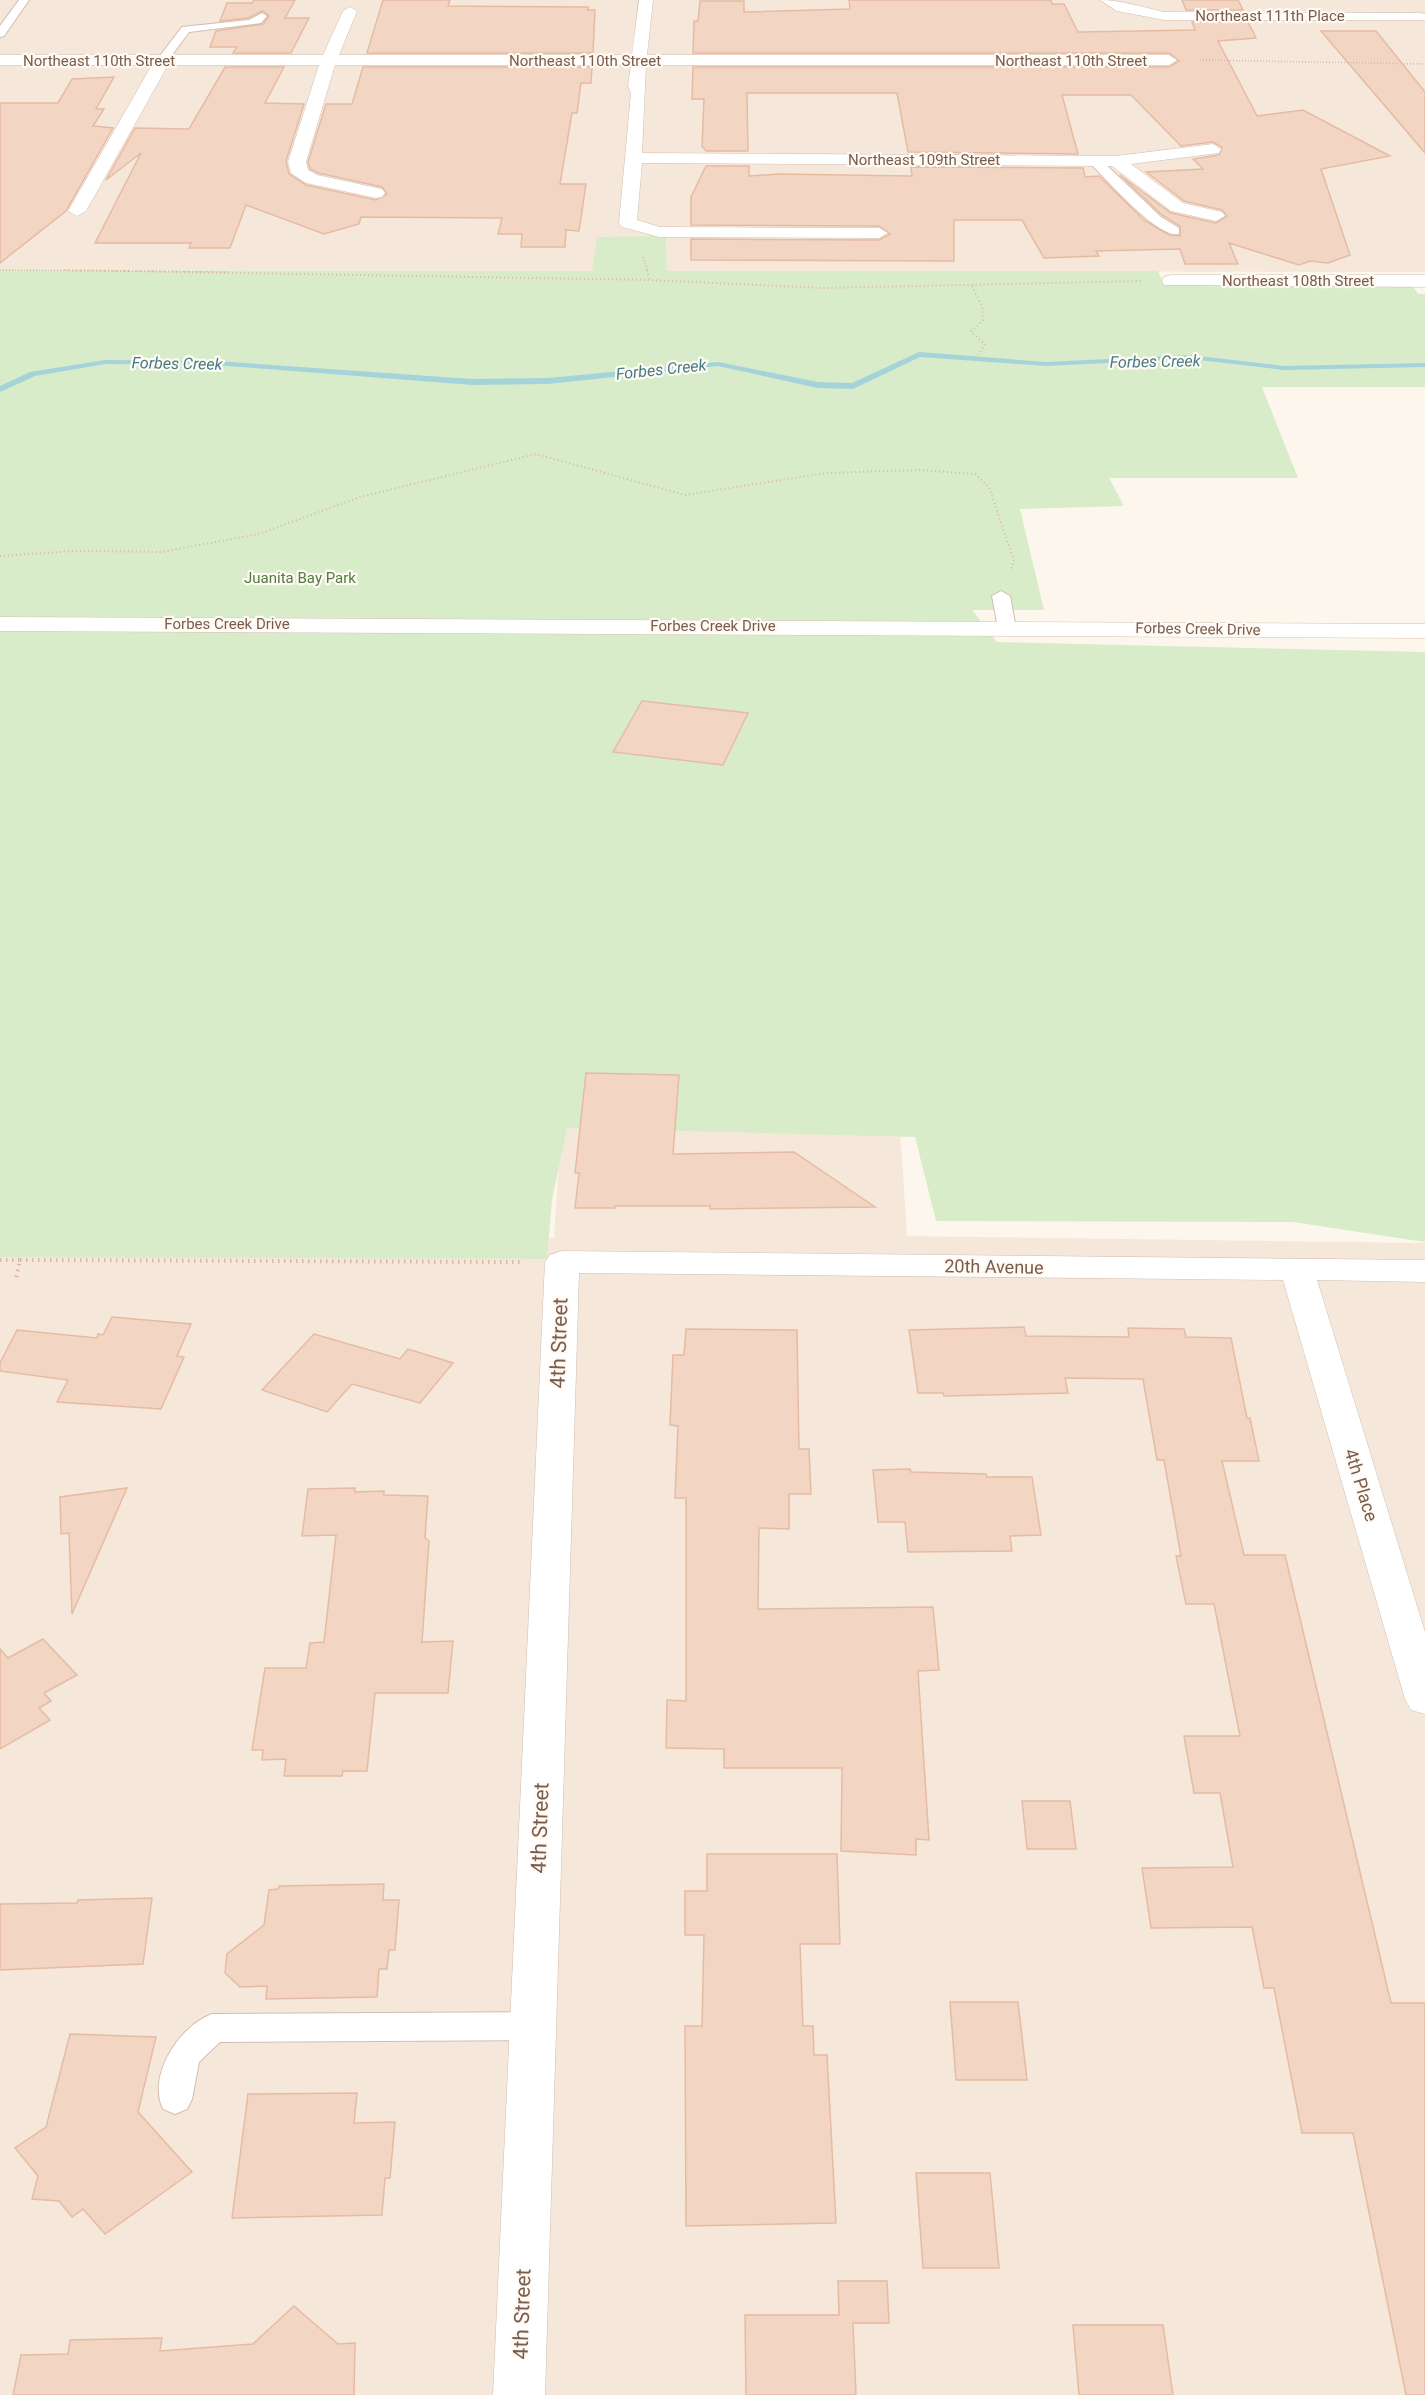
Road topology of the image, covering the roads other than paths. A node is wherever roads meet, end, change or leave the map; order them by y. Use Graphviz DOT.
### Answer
graph roads {
  1 [pos="24,0"];
  2 [pos="646,0"];
  3 [pos="1107,0"];
  4 [pos="1408,0"];
  5 [pos="350,11"];
  6 [pos="262,16"];
  7 [pos="1422,22"];
  8 [pos="0,34"];
  9 [pos="0,60"];
  10 [pos="1169,60"];
  11 [pos="162,61"];
  12 [pos="640,61"];
  13 [pos="328,62"];
  14 [pos="1213,149"];
  15 [pos="634,158"];
  16 [pos="1095,161"];
  17 [pos="1116,161"];
  18 [pos="376,193"];
  19 [pos="77,211"];
  20 [pos="1216,216"];
  21 [pos="1174,231"];
  22 [pos="879,233"];
  23 [pos="1171,281"];
  24 [pos="1425,281"];
  25 [pos="1001,596"];
  26 [pos="0,624"];
  27 [pos="1007,628"];
  28 [pos="1425,631"];
  29 [pos="562,1262"];
  30 [pos="1297,1270"];
  31 [pos="1425,1271"];
  32 [pos="1425,1699"];
  33 [pos="532,2026"];
  34 [pos="175,2099"];
  35 [pos="519,2395"];
  1 -- 8 [label="lane"];
  2 -- 12 [label="street"];
  3 -- 7 [label="street, Northeast 111th Place"];
  4 -- 7 [label="street"];
  5 -- 13 [label="street"];
  6 -- 11 [label="lane"];
  9 -- 11 [label="street, Northeast 110th Street"];
  10 -- 12 [label="street, Northeast 110th Street"];
  11 -- 13 [label="street, Northeast 110th Street"];
  11 -- 19 [label="street"];
  12 -- 13 [label="street, Northeast 110th Street"];
  12 -- 15 [label="street"];
  13 -- 18 [label="street"];
  14 -- 17 [label="street, Northeast 109th Street"];
  15 -- 16 [label="street, Northeast 109th Street"];
  15 -- 22 [label="street"];
  16 -- 17 [label="street, Northeast 109th Street"];
  16 -- 21 [label="lane"];
  17 -- 20 [label="street"];
  23 -- 24 [label="street, Northeast 108th Street"];
  25 -- 27 [label="lane"];
  26 -- 27 [label="street, Forbes Creek Drive"];
  27 -- 28 [label="street, Forbes Creek Drive"];
  29 -- 30 [label="street, 20th Avenue"];
  29 -- 33 [label="street, 4th Street"];
  30 -- 31 [label="street, 20th Avenue"];
  30 -- 32 [label="street, 4th Place"];
  33 -- 34 [label="lane"];
  33 -- 35 [label="street, 4th Street"];
}
